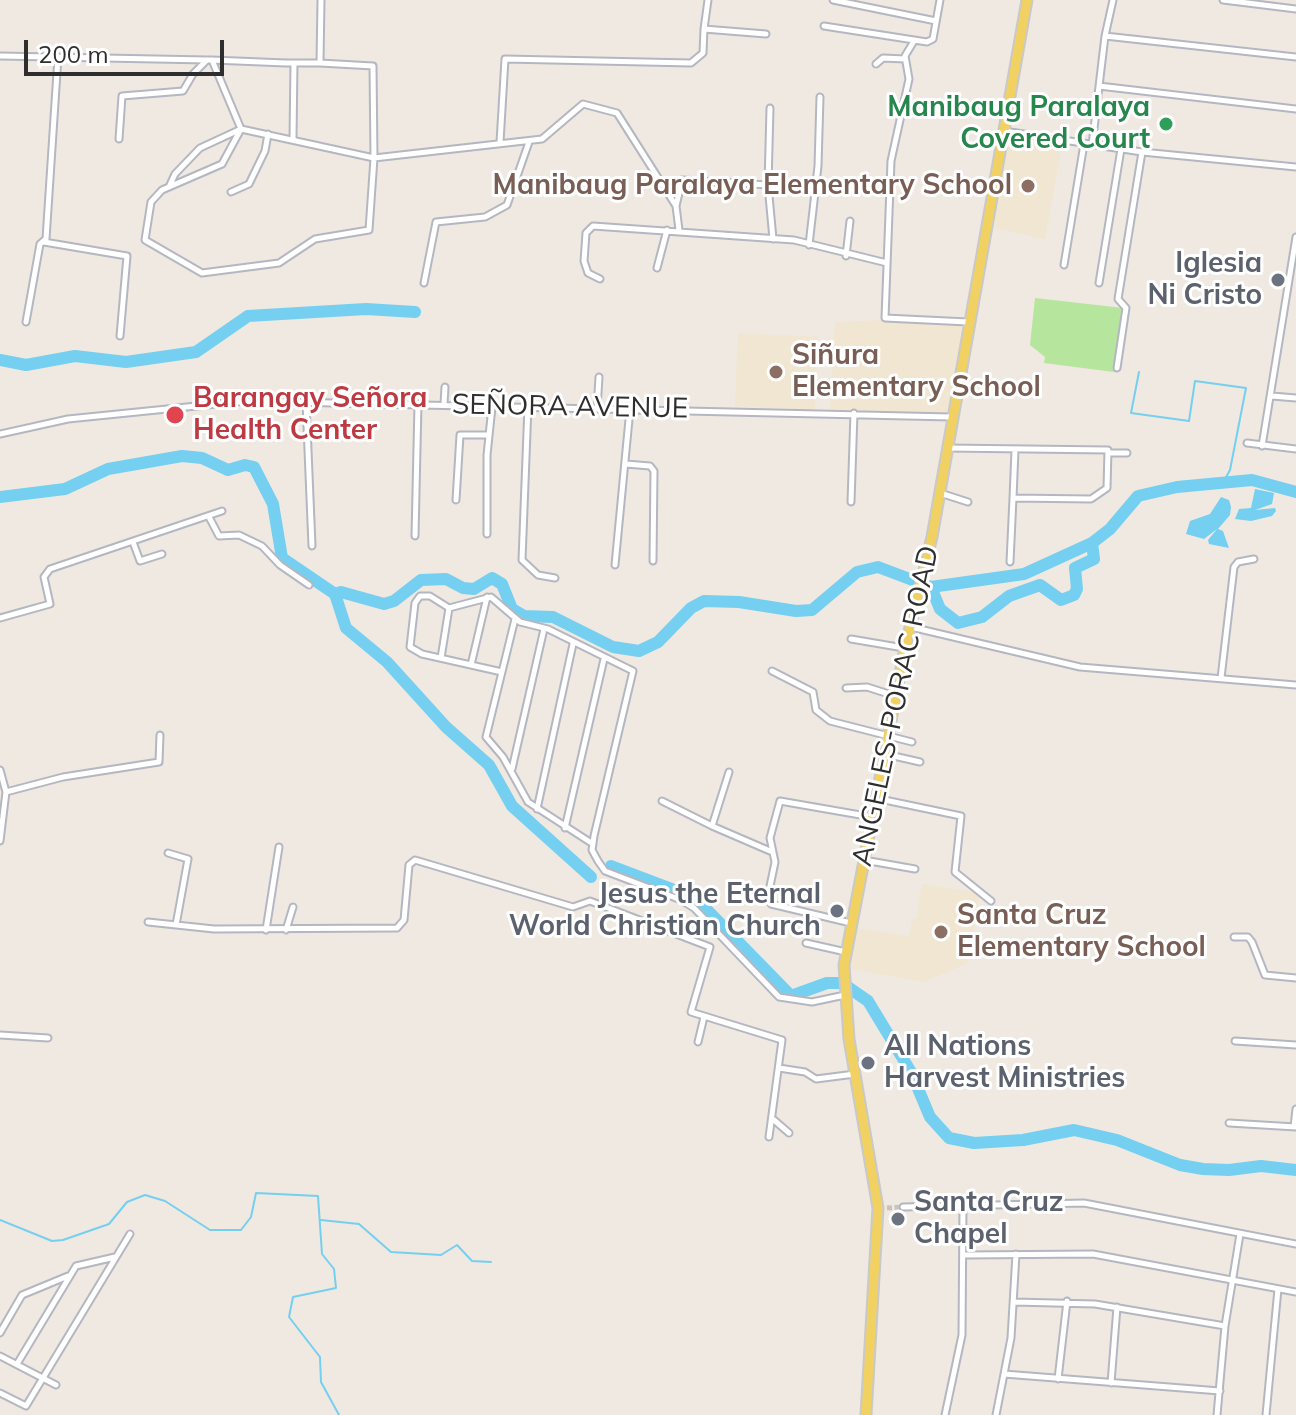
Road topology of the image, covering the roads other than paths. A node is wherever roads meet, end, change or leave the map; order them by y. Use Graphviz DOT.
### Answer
graph roads {
  1 [pos="321,0"];
  2 [pos="708,0"];
  3 [pos="833,0"];
  4 [pos="940,0"];
  5 [pos="1027,0"];
  6 [pos="1113,0"];
  7 [pos="1223,0"];
  8 [pos="1296,9"];
  9 [pos="936,21"];
  10 [pos="824,26"];
  11 [pos="704,29"];
  12 [pos="766,34"];
  13 [pos="1105,36"];
  14 [pos="914,41"];
  15 [pos="0,56"];
  16 [pos="58,57"];
  17 [pos="1296,57"];
  18 [pos="905,59"];
  19 [pos="209,60"];
  20 [pos="294,63"];
  21 [pos="320,63"];
  22 [pos="876,64"];
  23 [pos="1099,86"];
  24 [pos="820,97"];
  25 [pos="770,108"];
  26 [pos="1296,109"];
  27 [pos="241,129"];
  28 [pos="1004,131"];
  29 [pos="268,134"];
  30 [pos="293,138"];
  31 [pos="119,139"];
  32 [pos="530,141"];
  33 [pos="500,143"];
  34 [pos="1084,144"];
  35 [pos="1092,145"];
  36 [pos="1121,149"];
  37 [pos="1142,152"];
  38 [pos="374,158"];
  39 [pos="1296,167"];
  40 [pos="768,185"];
  41 [pos="169,187"];
  42 [pos="231,192"];
  43 [pos="676,206"];
  44 [pos="850,221"];
  45 [pos="667,230"];
  46 [pos="679,230"];
  47 [pos="1296,237"];
  48 [pos="773,239"];
  49 [pos="44,242"];
  50 [pos="809,245"];
  51 [pos="846,256"];
  52 [pos="887,263"];
  53 [pos="1064,265"];
  54 [pos="657,268"];
  55 [pos="600,279"];
  56 [pos="424,283"];
  57 [pos="1099,283"];
  58 [pos="26,322"];
  59 [pos="968,322"];
  60 [pos="120,336"];
  61 [pos="1117,368"];
  62 [pos="599,377"];
  63 [pos="445,387"];
  64 [pos="1272,396"];
  65 [pos="1296,398"];
  66 [pos="306,402"];
  67 [pos="418,404"];
  68 [pos="444,404"];
  69 [pos="528,406"];
  70 [pos="492,407"];
  71 [pos="597,409"];
  72 [pos="630,409"];
  73 [pos="854,413"];
  74 [pos="951,417"];
  75 [pos="0,434"];
  76 [pos="489,435"];
  77 [pos="1247,443"];
  78 [pos="1262,446"];
  79 [pos="945,448"];
  80 [pos="1296,449"];
  81 [pos="1015,450"];
  82 [pos="1109,451"];
  83 [pos="1127,453"];
  84 [pos="626,464"];
  85 [pos="939,493"];
  86 [pos="1013,498"];
  87 [pos="456,500"];
  88 [pos="851,502"];
  89 [pos="968,502"];
  90 [pos="222,511"];
  91 [pos="209,517"];
  92 [pos="487,534"];
  93 [pos="415,536"];
  94 [pos="133,542"];
  95 [pos="312,546"];
  96 [pos="162,554"];
  97 [pos="1254,559"];
  98 [pos="653,561"];
  99 [pos="1010,562"];
  100 [pos="615,565"];
  101 [pos="555,578"];
  102 [pos="309,585"];
  103 [pos="487,597"];
  104 [pos="449,608"];
  105 [pos="0,618"];
  106 [pos="515,619"];
  107 [pos="911,627"];
  108 [pos="544,629"];
  109 [pos="851,639"];
  110 [pos="573,644"];
  111 [pos="905,648"];
  112 [pos="441,658"];
  113 [pos="604,659"];
  114 [pos="471,665"];
  115 [pos="772,671"];
  116 [pos="502,672"];
  117 [pos="1221,678"];
  118 [pos="1296,685"];
  119 [pos="846,688"];
  120 [pos="895,696"];
  121 [pos="160,735"];
  122 [pos="887,737"];
  123 [pos="912,742"];
  124 [pos="884,754"];
  125 [pos="920,762"];
  126 [pos="0,770"];
  127 [pos="511,770"];
  128 [pos="729,772"];
  129 [pos="6,792"];
  130 [pos="875,798"];
  131 [pos="662,801"];
  132 [pos="537,809"];
  133 [pos="872,817"];
  134 [pos="712,826"];
  135 [pos="565,828"];
  136 [pos="0,841"];
  137 [pos="593,844"];
  138 [pos="279,847"];
  139 [pos="771,851"];
  140 [pos="168,853"];
  141 [pos="863,860"];
  142 [pos="915,869"];
  143 [pos="991,901"];
  144 [pos="293,907"];
  145 [pos="148,922"];
  146 [pos="851,923"];
  147 [pos="176,925"];
  148 [pos="266,930"];
  149 [pos="286,930"];
  150 [pos="1234,937"];
  151 [pos="806,943"];
  152 [pos="846,952"];
  153 [pos="1296,978"];
  154 [pos="844,993"];
  155 [pos="704,1017"];
  156 [pos="0,1035"];
  157 [pos="48,1038"];
  158 [pos="1235,1041"];
  159 [pos="698,1042"];
  160 [pos="1296,1045"];
  161 [pos="779,1068"];
  162 [pos="855,1074"];
  163 [pos="1296,1109"];
  164 [pos="774,1120"];
  165 [pos="1229,1123"];
  166 [pos="1295,1127"];
  167 [pos="789,1133"];
  168 [pos="769,1137"];
  169 [pos="963,1205"];
  170 [pos="903,1207"];
  171 [pos="130,1234"];
  172 [pos="1240,1234"];
  173 [pos="1296,1244"];
  174 [pos="1016,1254"];
  175 [pos="965,1255"];
  176 [pos="116,1257"];
  177 [pos="69,1276"];
  178 [pos="1232,1279"];
  179 [pos="1278,1289"];
  180 [pos="1296,1292"];
  181 [pos="1067,1301"];
  182 [pos="1014,1302"];
  183 [pos="1117,1307"];
  184 [pos="1225,1326"];
  185 [pos="0,1333"];
  186 [pos="0,1356"];
  187 [pos="17,1364"];
  188 [pos="1004,1374"];
  189 [pos="44,1379"];
  190 [pos="1058,1379"];
  191 [pos="1111,1383"];
  192 [pos="56,1385"];
  193 [pos="1220,1391"];
  194 [pos="0,1393"];
  195 [pos="866,1415"];
  196 [pos="945,1415"];
  197 [pos="996,1415"];
  198 [pos="1217,1415"];
  199 [pos="1266,1415"];
  1 -- 21 [label="street"];
  2 -- 11 [label="street"];
  3 -- 9 [label="street"];
  4 -- 9 [label="street"];
  5 -- 28 [label="main road, ANGELES-PORAC ROAD"];
  6 -- 13 [label="street"];
  7 -- 8 [label="street"];
  9 -- 14 [label="street"];
  10 -- 14 [label="street"];
  11 -- 12 [label="street"];
  11 -- 33 [label="street"];
  13 -- 17 [label="street"];
  13 -- 23 [label="street"];
  14 -- 18 [label="street"];
  15 -- 16 [label="street"];
  16 -- 19 [label="street"];
  16 -- 49 [label="street"];
  18 -- 22 [label="street"];
  18 -- 52 [label="street"];
  19 -- 20 [label="street"];
  19 -- 27 [label="street"];
  19 -- 31 [label="street"];
  20 -- 21 [label="street"];
  20 -- 30 [label="street"];
  21 -- 38 [label="street"];
  23 -- 26 [label="street"];
  23 -- 35 [label="street"];
  24 -- 50 [label="street"];
  25 -- 40 [label="street"];
  27 -- 29 [label="street"];
  27 -- 41 [label="street"];
  27 -- 41 [label="street"];
  28 -- 34 [label="street"];
  28 -- 59 [label="main road, ANGELES-PORAC ROAD"];
  29 -- 30 [label="street"];
  29 -- 42 [label="street"];
  30 -- 38 [label="street"];
  32 -- 33 [label="street"];
  32 -- 43 [label="street"];
  32 -- 56 [label="street"];
  33 -- 38 [label="street"];
  34 -- 35 [label="street"];
  34 -- 53 [label="street"];
  35 -- 36 [label="street"];
  36 -- 37 [label="street"];
  36 -- 57 [label="street"];
  37 -- 39 [label="street"];
  37 -- 61 [label="street"];
  38 -- 41 [label="street"];
  40 -- 43 [label="street"];
  40 -- 48 [label="street"];
  43 -- 46 [label="street"];
  44 -- 51 [label="street"];
  45 -- 46 [label="street"];
  45 -- 54 [label="street"];
  45 -- 55 [label="street"];
  46 -- 48 [label="street"];
  47 -- 64 [label="street"];
  48 -- 50 [label="street"];
  49 -- 58 [label="street"];
  49 -- 60 [label="street"];
  50 -- 51 [label="street"];
  51 -- 52 [label="street"];
  52 -- 59 [label="street"];
  59 -- 74 [label="main road, ANGELES-PORAC ROAD"];
  62 -- 71 [label="street"];
  63 -- 68 [label="street"];
  64 -- 65 [label="street"];
  64 -- 78 [label="street"];
  66 -- 67 [label="street, SEÑORA AVENUE"];
  66 -- 75 [label="street, SEÑORA AVENUE"];
  66 -- 95 [label="street"];
  67 -- 68 [label="street, SEÑORA AVENUE"];
  67 -- 93 [label="street"];
  68 -- 70 [label="street, SEÑORA AVENUE"];
  69 -- 70 [label="street, SEÑORA AVENUE"];
  69 -- 71 [label="street, SEÑORA AVENUE"];
  69 -- 101 [label="street"];
  70 -- 76 [label="street"];
  71 -- 72 [label="street, SEÑORA AVENUE"];
  72 -- 73 [label="street, SEÑORA AVENUE"];
  72 -- 84 [label="street"];
  73 -- 74 [label="street, SEÑORA AVENUE"];
  73 -- 88 [label="street"];
  74 -- 79 [label="main road, ANGELES-PORAC ROAD"];
  76 -- 87 [label="street"];
  76 -- 92 [label="street"];
  77 -- 78 [label="street"];
  78 -- 80 [label="street"];
  79 -- 81 [label="street"];
  79 -- 85 [label="main road, ANGELES-PORAC ROAD"];
  81 -- 82 [label="street"];
  81 -- 86 [label="street"];
  82 -- 83 [label="street"];
  82 -- 86 [label="street"];
  84 -- 98 [label="street"];
  84 -- 100 [label="street"];
  85 -- 89 [label="street"];
  85 -- 107 [label="main road, ANGELES-PORAC ROAD"];
  86 -- 99 [label="street"];
  90 -- 91 [label="street"];
  91 -- 94 [label="street"];
  91 -- 102 [label="street"];
  94 -- 96 [label="street"];
  94 -- 105 [label="street"];
  97 -- 117 [label="street"];
  103 -- 104 [label="street"];
  103 -- 106 [label="street"];
  103 -- 114 [label="street"];
  104 -- 112 [label="street"];
  104 -- 112 [label="street"];
  106 -- 108 [label="street"];
  106 -- 116 [label="street"];
  107 -- 111 [label="main road, ANGELES-PORAC ROAD"];
  107 -- 117 [label="street"];
  108 -- 110 [label="street"];
  108 -- 127 [label="street"];
  109 -- 111 [label="street"];
  110 -- 113 [label="street"];
  110 -- 132 [label="street"];
  111 -- 120 [label="main road, ANGELES-PORAC ROAD"];
  112 -- 114 [label="street"];
  113 -- 135 [label="street"];
  113 -- 137 [label="street"];
  114 -- 116 [label="street"];
  115 -- 122 [label="street"];
  116 -- 127 [label="street"];
  117 -- 118 [label="street"];
  119 -- 120 [label="street"];
  120 -- 122 [label="main road, ANGELES-PORAC ROAD"];
  121 -- 129 [label="street"];
  122 -- 123 [label="street"];
  122 -- 124 [label="main road, ANGELES-PORAC ROAD"];
  124 -- 125 [label="street"];
  124 -- 130 [label="main road, ANGELES-PORAC ROAD"];
  126 -- 129 [label="street"];
  127 -- 132 [label="street"];
  128 -- 134 [label="street"];
  129 -- 136 [label="street"];
  130 -- 133 [label="main road, ANGELES-PORAC ROAD"];
  130 -- 143 [label="street"];
  131 -- 134 [label="street"];
  132 -- 135 [label="street"];
  133 -- 139 [label="street"];
  133 -- 141 [label="main road, ANGELES-PORAC ROAD"];
  134 -- 139 [label="street"];
  135 -- 137 [label="street"];
  137 -- 154 [label="street"];
  138 -- 148 [label="street"];
  139 -- 146 [label="street"];
  140 -- 147 [label="street"];
  141 -- 142 [label="street"];
  141 -- 146 [label="main road, ANGELES-PORAC ROAD"];
  144 -- 149 [label="street"];
  145 -- 147 [label="street"];
  146 -- 152 [label="main road, ANGELES-PORAC ROAD"];
  147 -- 148 [label="street"];
  148 -- 149 [label="street"];
  149 -- 155 [label="street"];
  150 -- 153 [label="street"];
  151 -- 152 [label="street"];
  152 -- 154 [label="main road, ANGELES-PORAC ROAD"];
  154 -- 162 [label="main road, ANGELES-PORAC ROAD"];
  155 -- 159 [label="street"];
  155 -- 161 [label="street"];
  156 -- 157 [label="street"];
  158 -- 160 [label="street"];
  161 -- 162 [label="street"];
  161 -- 164 [label="street"];
  162 -- 195 [label="main road, ANGELES-PORAC ROAD"];
  163 -- 166 [label="street"];
  164 -- 167 [label="street"];
  164 -- 168 [label="street"];
  165 -- 166 [label="street"];
  169 -- 170 [label="street"];
  169 -- 172 [label="street"];
  169 -- 175 [label="street"];
  171 -- 176 [label="street"];
  172 -- 173 [label="street"];
  172 -- 178 [label="street"];
  174 -- 175 [label="street"];
  174 -- 178 [label="street"];
  174 -- 182 [label="street"];
  175 -- 196 [label="street"];
  176 -- 177 [label="street"];
  176 -- 189 [label="street"];
  177 -- 185 [label="street"];
  177 -- 187 [label="street"];
  178 -- 179 [label="street"];
  178 -- 184 [label="street"];
  179 -- 180 [label="street"];
  179 -- 199 [label="street"];
  181 -- 182 [label="street"];
  181 -- 183 [label="street"];
  181 -- 190 [label="street"];
  182 -- 188 [label="street"];
  183 -- 184 [label="street"];
  183 -- 191 [label="street"];
  184 -- 193 [label="street"];
  186 -- 187 [label="street"];
  187 -- 189 [label="street"];
  188 -- 190 [label="street"];
  188 -- 197 [label="street"];
  189 -- 192 [label="street"];
  189 -- 194 [label="street"];
  190 -- 191 [label="street"];
  191 -- 193 [label="street"];
  193 -- 198 [label="street"];
}
